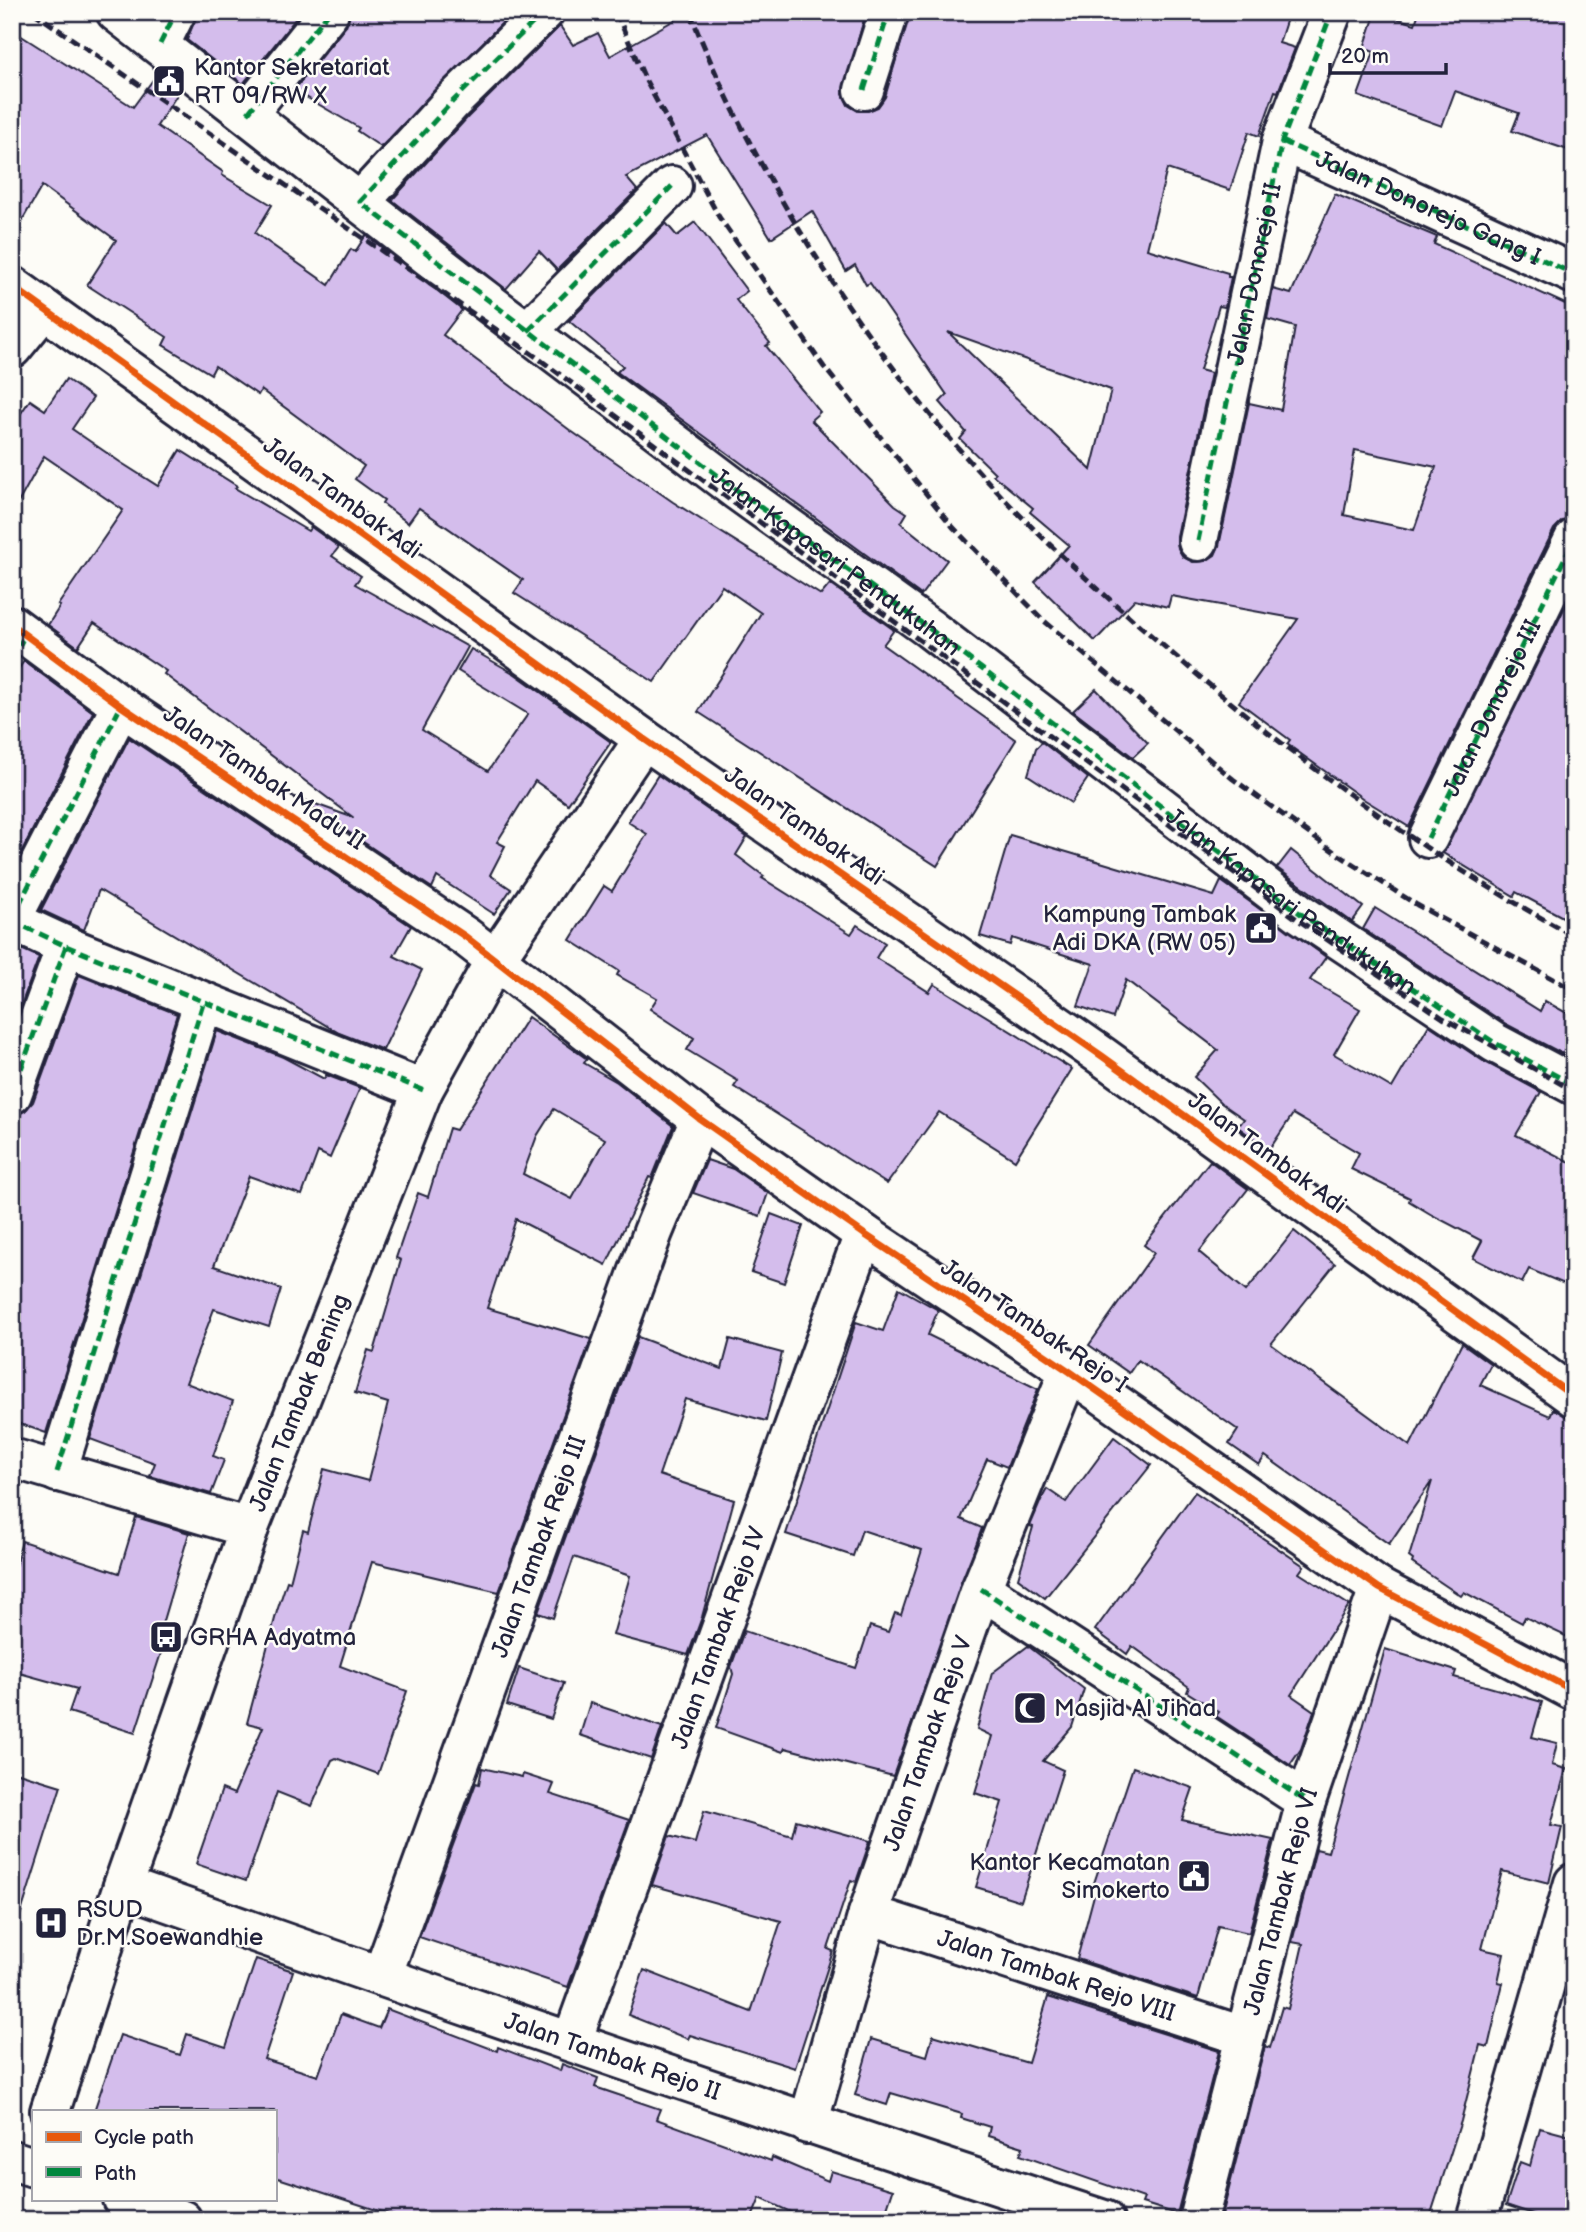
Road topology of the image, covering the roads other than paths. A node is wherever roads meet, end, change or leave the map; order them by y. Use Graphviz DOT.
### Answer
graph roads {
  1 [pos="116,12"];
  2 [pos="329,12"];
  3 [pos="544,12"];
  4 [pos="889,12"];
  5 [pos="1332,12"];
  6 [pos="168,28"];
  7 [pos="864,90"];
  8 [pos="248,114"];
  9 [pos="1282,141"];
  10 [pos="672,186"];
  11 [pos="360,202"];
  12 [pos="1574,274"];
  13 [pos="12,286"];
  14 [pos="44,309"];
  15 [pos="528,331"];
  16 [pos="12,348"];
  17 [pos="1574,539"];
  18 [pos="1198,541"];
  19 [pos="17,640"];
  20 [pos="121,706"];
  21 [pos="644,739"];
  22 [pos="1428,838"];
  23 [pos="12,920"];
  24 [pos="66,946"];
  25 [pos="495,960"];
  26 [pos="203,1003"];
  27 [pos="1574,1086"];
  28 [pos="423,1090"];
  29 [pos="12,1094"];
  30 [pos="700,1119"];
  31 [pos="864,1234"];
  32 [pos="1069,1371"];
  33 [pos="1574,1397"];
  34 [pos="12,1458"];
  35 [pos="57,1472"];
  36 [pos="249,1528"];
  37 [pos="1378,1588"];
  38 [pos="981,1589"];
  39 [pos="1574,1691"];
  40 [pos="1306,1801"];
  41 [pos="1574,1883"];
  42 [pos="124,1886"];
  43 [pos="868,1914"];
  44 [pos="382,1976"];
  45 [pos="1243,2036"];
  46 [pos="572,2041"];
  47 [pos="50,2110"];
  48 [pos="808,2124"];
  49 [pos="125,2200"];
  50 [pos="182,2220"];
  51 [pos="1104,2220"];
  52 [pos="1198,2220"];
  53 [pos="1477,2220"];
  1 -- 6 [label="street, Jalan Kapasari Pendukuhan"];
  2 -- 8 [label="street"];
  3 -- 11 [label="street"];
  4 -- 7 [label="street"];
  5 -- 9 [label="street, Jalan Donorejo II"];
  6 -- 8 [label="street, Jalan Kapasari Pendukuhan"];
  8 -- 11 [label="street, Jalan Kapasari Pendukuhan"];
  9 -- 12 [label="street, Jalan Donorejo Gang I"];
  9 -- 18 [label="street, Jalan Donorejo II"];
  10 -- 15 [label="street"];
  11 -- 15 [label="street, Jalan Kapasari Pendukuhan"];
  13 -- 14 [label="street, Jalan Tambak Adi"];
  14 -- 16 [label="street"];
  14 -- 21 [label="street, Jalan Tambak Adi"];
  15 -- 27 [label="street, Jalan Kapasari Pendukuhan"];
  17 -- 22 [label="street, Jalan Donorejo III"];
  19 -- 20 [label="street, Jalan Tambak Madu II"];
  20 -- 23 [label="street"];
  20 -- 25 [label="street, Jalan Tambak Madu II"];
  21 -- 25 [label="street, Jalan Tambak Bening"];
  21 -- 33 [label="street, Jalan Tambak Adi"];
  23 -- 24 [label="street"];
  24 -- 26 [label="street"];
  24 -- 29 [label="street"];
  25 -- 28 [label="street, Jalan Tambak Bening"];
  25 -- 30 [label="street, Jalan Tambak Rejo I"];
  26 -- 28 [label="street"];
  26 -- 35 [label="street"];
  28 -- 36 [label="street, Jalan Tambak Bening"];
  30 -- 31 [label="street, Jalan Tambak Rejo I"];
  30 -- 44 [label="street, Jalan Tambak Rejo III"];
  31 -- 32 [label="street, Jalan Tambak Rejo I"];
  31 -- 46 [label="street, Jalan Tambak Rejo IV"];
  32 -- 37 [label="street, Jalan Tambak Rejo I"];
  32 -- 38 [label="street, Jalan Tambak Rejo V"];
  34 -- 35 [label="street"];
  35 -- 36 [label="street"];
  36 -- 42 [label="street, Jalan Tambak Bening"];
  37 -- 39 [label="street, Jalan Tambak Rejo I"];
  37 -- 40 [label="street, Jalan Tambak Rejo VI"];
  38 -- 40 [label="street"];
  38 -- 43 [label="street, Jalan Tambak Rejo V"];
  40 -- 45 [label="street, Jalan Tambak Rejo VI"];
  41 -- 53 [label="street"];
  42 -- 44 [label="street, Jalan Tambak Rejo II"];
  42 -- 47 [label="street, Jalan Tambak Bening"];
  43 -- 45 [label="street, Jalan Tambak Rejo VIII"];
  43 -- 48 [label="street, Jalan Tambak Rejo V"];
  44 -- 46 [label="street, Jalan Tambak Rejo II"];
  45 -- 52 [label="street, Jalan Tambak Rejo VI"];
  46 -- 48 [label="street, Jalan Tambak Rejo II"];
  48 -- 51 [label="street, Jalan Tambak Rejo II"];
  49 -- 50 [label="street"];
}
